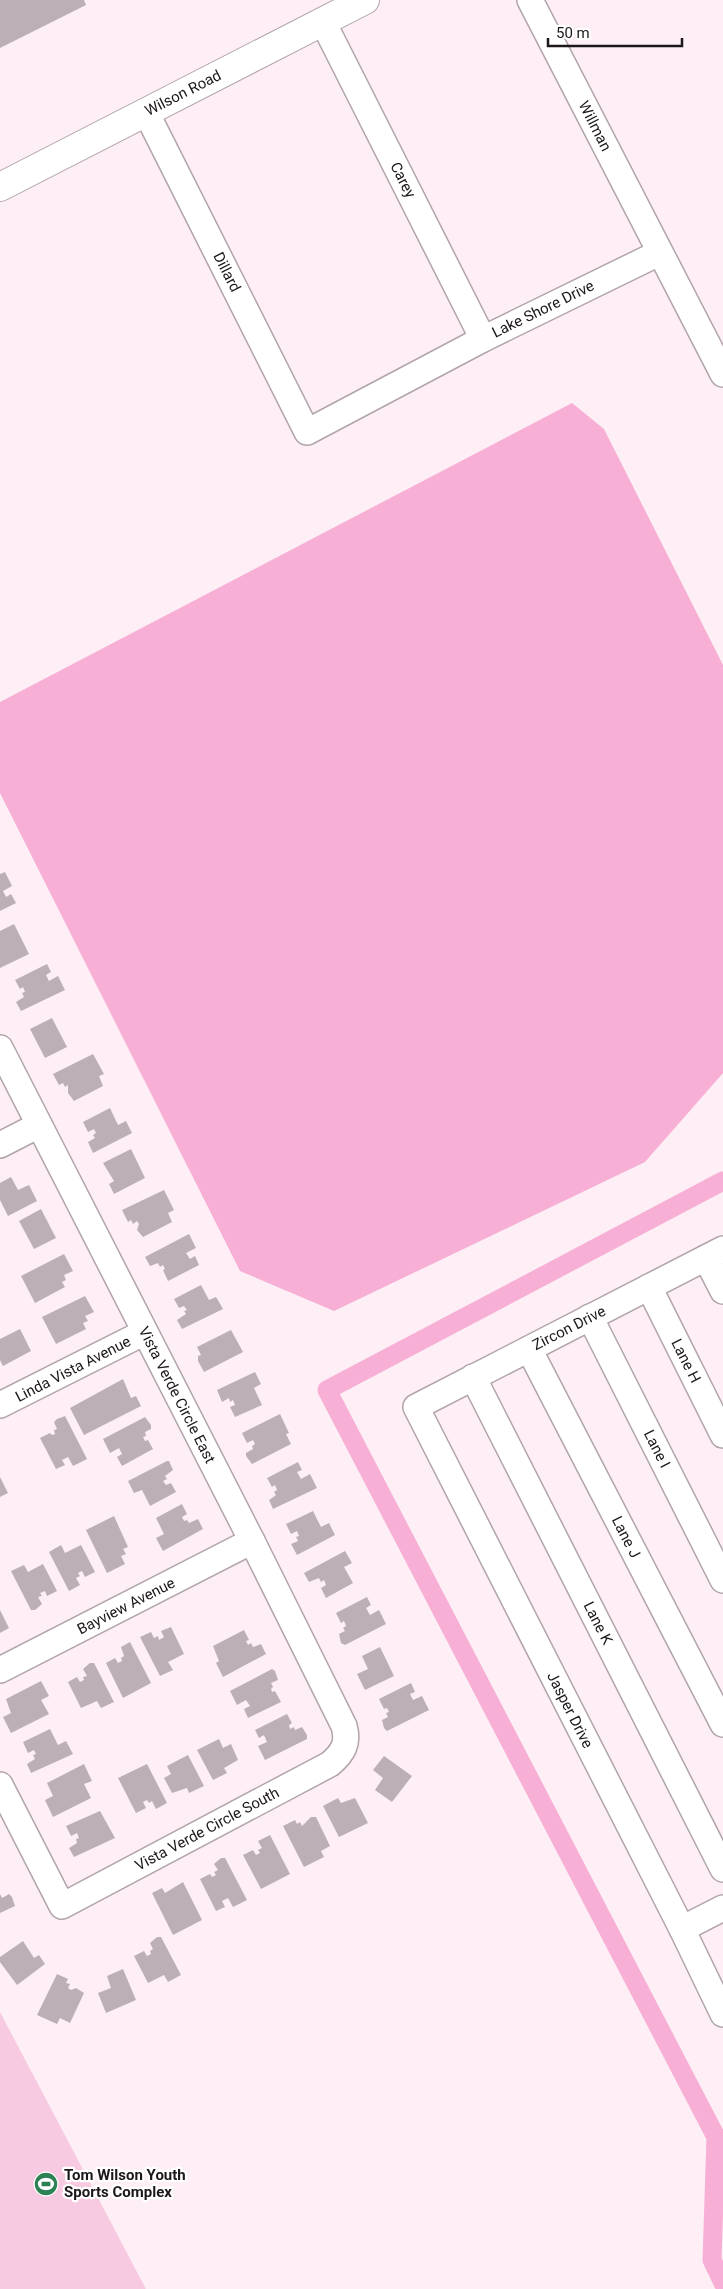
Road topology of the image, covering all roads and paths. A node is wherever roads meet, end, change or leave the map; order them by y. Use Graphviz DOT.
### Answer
graph roads {
  1 [pos="365,0"];
  2 [pos="530,0"];
  3 [pos="323,22"];
  4 [pos="146,112"];
  5 [pos="0,187"];
  6 [pos="659,253"];
  7 [pos="483,339"];
  8 [pos="723,374"];
  9 [pos="307,432"];
  10 [pos="0,1048"];
  11 [pos="39,1125"];
  12 [pos="0,1145"];
  13 [pos="715,1254"];
  14 [pos="649,1288"];
  15 [pos="723,1291"];
  16 [pos="590,1317"];
  17 [pos="145,1332"];
  18 [pos="529,1349"];
  19 [pos="473,1377"];
  20 [pos="0,1405"];
  21 [pos="416,1406"];
  22 [pos="723,1435"];
  23 [pos="252,1541"];
  24 [pos="723,1580"];
  25 [pos="0,1670"];
  26 [pos="723,1724"];
  27 [pos="346,1744"];
  28 [pos="0,1785"];
  29 [pos="723,1869"];
  30 [pos="723,1908"];
  31 [pos="682,1929"];
  32 [pos="723,2014"];
  1 -- 3 [label="main road, Wilson Road"];
  2 -- 6 [label="street, Willman"];
  3 -- 4 [label="main road, Wilson Road"];
  3 -- 7 [label="street, Carey"];
  4 -- 5 [label="main road, Wilson Road"];
  4 -- 9 [label="street, Dillard"];
  6 -- 7 [label="street, Lake Shore Drive"];
  6 -- 8 [label="street"];
  7 -- 9 [label="street, Lake Shore Drive"];
  10 -- 11 [label="street, Vista Verde Circle East"];
  11 -- 12 [label="street"];
  11 -- 17 [label="street, Vista Verde Circle East"];
  13 -- 14 [label="street, Zircon Drive"];
  13 -- 15 [label="street"];
  14 -- 16 [label="street, Zircon Drive"];
  14 -- 22 [label="street, Lane H"];
  16 -- 18 [label="street, Zircon Drive"];
  16 -- 24 [label="street, Lane I"];
  17 -- 20 [label="street, Linda Vista Avenue"];
  17 -- 23 [label="street, Vista Verde Circle East"];
  18 -- 19 [label="street, Zircon Drive"];
  18 -- 26 [label="street, Lane J"];
  19 -- 21 [label="street, Zircon Drive"];
  19 -- 29 [label="street, Lane K"];
  21 -- 31 [label="street, Jasper Drive"];
  23 -- 25 [label="street, Bayview Avenue"];
  23 -- 27 [label="street, Vista Verde Circle East"];
  27 -- 28 [label="street, Vista Verde Circle South"];
  30 -- 31 [label="street"];
  31 -- 32 [label="street, Jasper Drive"];
}
